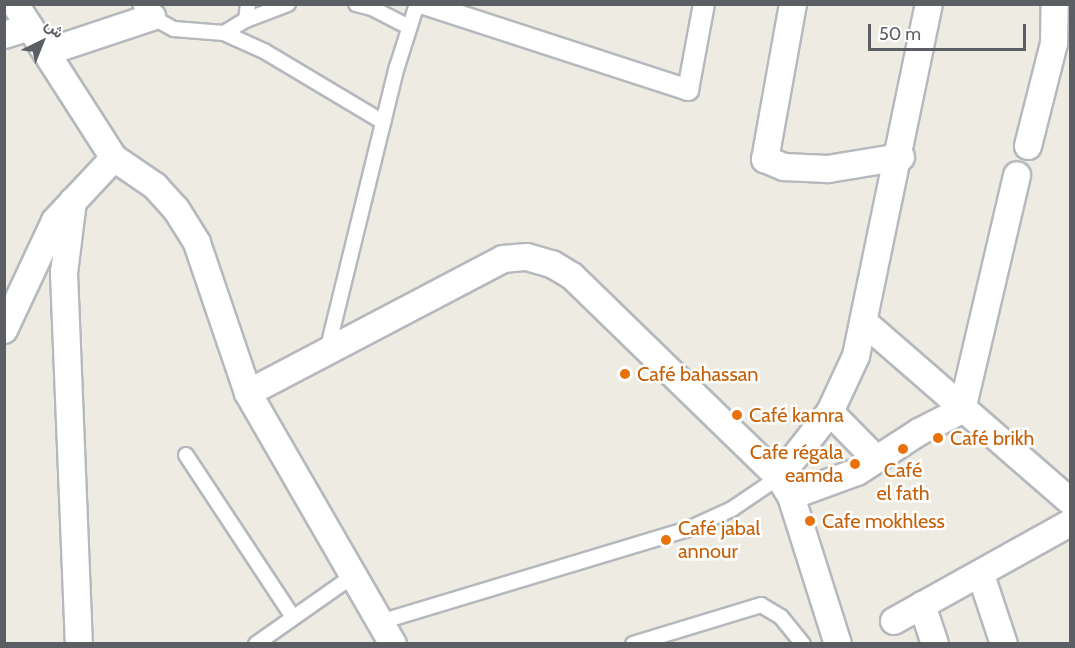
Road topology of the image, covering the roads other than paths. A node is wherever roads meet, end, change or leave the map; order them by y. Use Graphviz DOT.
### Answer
graph roads {
  1 [pos="15,4"];
  2 [pos="248,4"];
  3 [pos="288,4"];
  4 [pos="356,4"];
  5 [pos="417,4"];
  6 [pos="424,4"];
  7 [pos="704,4"];
  8 [pos="793,4"];
  9 [pos="929,4"];
  10 [pos="146,11"];
  11 [pos="1060,14"];
  12 [pos="246,20"];
  13 [pos="30,27"];
  14 [pos="409,27"];
  15 [pos="224,33"];
  16 [pos="4,35"];
  17 [pos="47,52"];
  18 [pos="383,122"];
  19 [pos="1028,146"];
  20 [pos="901,157"];
  21 [pos="114,158"];
  22 [pos="1017,176"];
  23 [pos="74,197"];
  24 [pos="865,323"];
  25 [pos="4,330"];
  26 [pos="327,353"];
  27 [pos="248,393"];
  28 [pos="962,410"];
  29 [pos="830,412"];
  30 [pos="186,454"];
  31 [pos="876,459"];
  32 [pos="785,487"];
  33 [pos="1068,494"];
  34 [pos="1071,523"];
  35 [pos="354,575"];
  36 [pos="981,575"];
  37 [pos="922,605"];
  38 [pos="293,617"];
  39 [pos="380,621"];
  40 [pos="894,621"];
  41 [pos="79,644"];
  42 [pos="256,644"];
  43 [pos="393,644"];
  44 [pos="633,644"];
  45 [pos="803,644"];
  46 [pos="838,644"];
  47 [pos="935,644"];
  48 [pos="1004,644"];
  1 -- 13 [label="street"];
  2 -- 12 [label="lane"];
  3 -- 12 [label="lane"];
  4 -- 14 [label="lane"];
  5 -- 14 [label="lane"];
  6 -- 7 [label="street"];
  8 -- 20 [label="street"];
  9 -- 20 [label="street"];
  10 -- 15 [label="lane"];
  10 -- 17 [label="street"];
  11 -- 19 [label="street"];
  12 -- 15 [label="lane"];
  13 -- 16 [label="street"];
  13 -- 17 [label="street"];
  14 -- 18 [label="lane"];
  15 -- 18 [label="lane"];
  17 -- 21 [label="street"];
  18 -- 26 [label="lane"];
  20 -- 24 [label="street"];
  21 -- 23 [label="street"];
  21 -- 27 [label="street"];
  22 -- 28 [label="street"];
  23 -- 25 [label="street"];
  23 -- 41 [label="street"];
  24 -- 28 [label="street"];
  24 -- 29 [label="street"];
  26 -- 27 [label="street"];
  26 -- 32 [label="street"];
  27 -- 35 [label="street"];
  28 -- 31 [label="street"];
  28 -- 33 [label="street"];
  29 -- 31 [label="street"];
  29 -- 32 [label="street"];
  30 -- 38 [label="lane"];
  31 -- 32 [label="street"];
  32 -- 39 [label="lane"];
  32 -- 46 [label="street"];
  34 -- 36 [label="street"];
  35 -- 38 [label="lane"];
  35 -- 39 [label="street"];
  36 -- 37 [label="street"];
  36 -- 48 [label="street"];
  37 -- 40 [label="street"];
  37 -- 47 [label="street"];
  38 -- 42 [label="lane"];
  39 -- 43 [label="street"];
  44 -- 45 [label="lane"];
}
